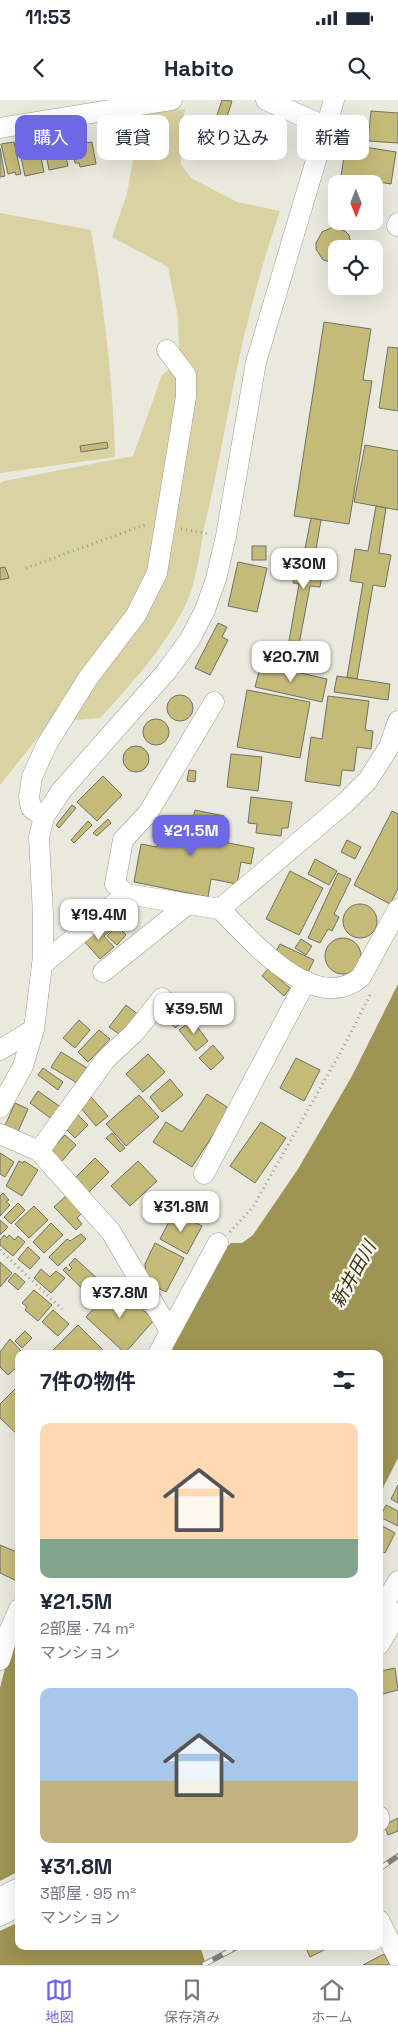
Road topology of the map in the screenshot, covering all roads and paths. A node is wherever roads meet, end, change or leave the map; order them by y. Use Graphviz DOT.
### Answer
graph roads {
  1 [pos="172,100"];
  2 [pos="266,100"];
  3 [pos="334,100"];
  4 [pos="300,115"];
  5 [pos="330,115"];
  6 [pos="0,128"];
  7 [pos="317,160"];
  8 [pos="167,350"];
  9 [pos="165,526"];
  10 [pos="226,536"];
  11 [pos="26,568"];
  12 [pos="214,702"];
  13 [pos="398,720"];
  14 [pos="44,817"];
  15 [pos="126,894"];
  16 [pos="188,904"];
  17 [pos="220,909"];
  18 [pos="398,909"];
  19 [pos="42,965"];
  20 [pos="102,972"];
  21 [pos="306,982"];
  22 [pos="376,984"];
  23 [pos="162,998"];
  24 [pos="34,1029"];
  25 [pos="0,1050"];
  26 [pos="0,1108"];
  27 [pos="0,1134"];
  28 [pos="39,1151"];
  29 [pos="204,1174"];
  30 [pos="218,1243"];
  31 [pos="0,1250"];
  32 [pos="62,1309"];
  33 [pos="170,1331"];
  34 [pos="160,1350"];
  35 [pos="398,1581"];
  36 [pos="383,1606"];
  37 [pos="398,1612"];
  38 [pos="15,1619"];
  39 [pos="383,1638"];
  40 [pos="0,1660"];
  41 [pos="15,1890"];
  42 [pos="0,1898"];
  43 [pos="15,1908"];
  44 [pos="0,1916"];
  45 [pos="383,1928"];
  46 [pos="398,1958"];
  1 -- 6 [label="street"];
  2 -- 4 [label="street"];
  3 -- 5 [label="street"];
  7 -- 10 [label="street"];
  8 -- 9 [label="street"];
  9 -- 10 [label="path"];
  9 -- 11 [label="path"];
  9 -- 14 [label="street"];
  10 -- 14 [label="street"];
  12 -- 15 [label="street"];
  13 -- 17 [label="street"];
  14 -- 19 [label="street"];
  15 -- 16 [label="street"];
  15 -- 19 [label="street"];
  16 -- 17 [label="street"];
  16 -- 20 [label="street"];
  17 -- 21 [label="street"];
  18 -- 21 [label="street"];
  19 -- 24 [label="street"];
  21 -- 29 [label="street"];
  22 -- 30 [label="path"];
  23 -- 28 [label="street"];
  24 -- 25 [label="street"];
  24 -- 26 [label="street"];
  27 -- 28 [label="street"];
  28 -- 33 [label="street"];
  30 -- 33 [label="street"];
  31 -- 32 [label="path"];
  33 -- 34 [label="street"];
  35 -- 36 [label="street"];
  37 -- 39 [label="street"];
  38 -- 40 [label="street"];
  41 -- 42 [label="street"];
  43 -- 44 [label="street"];
  45 -- 46 [label="street"];
}
